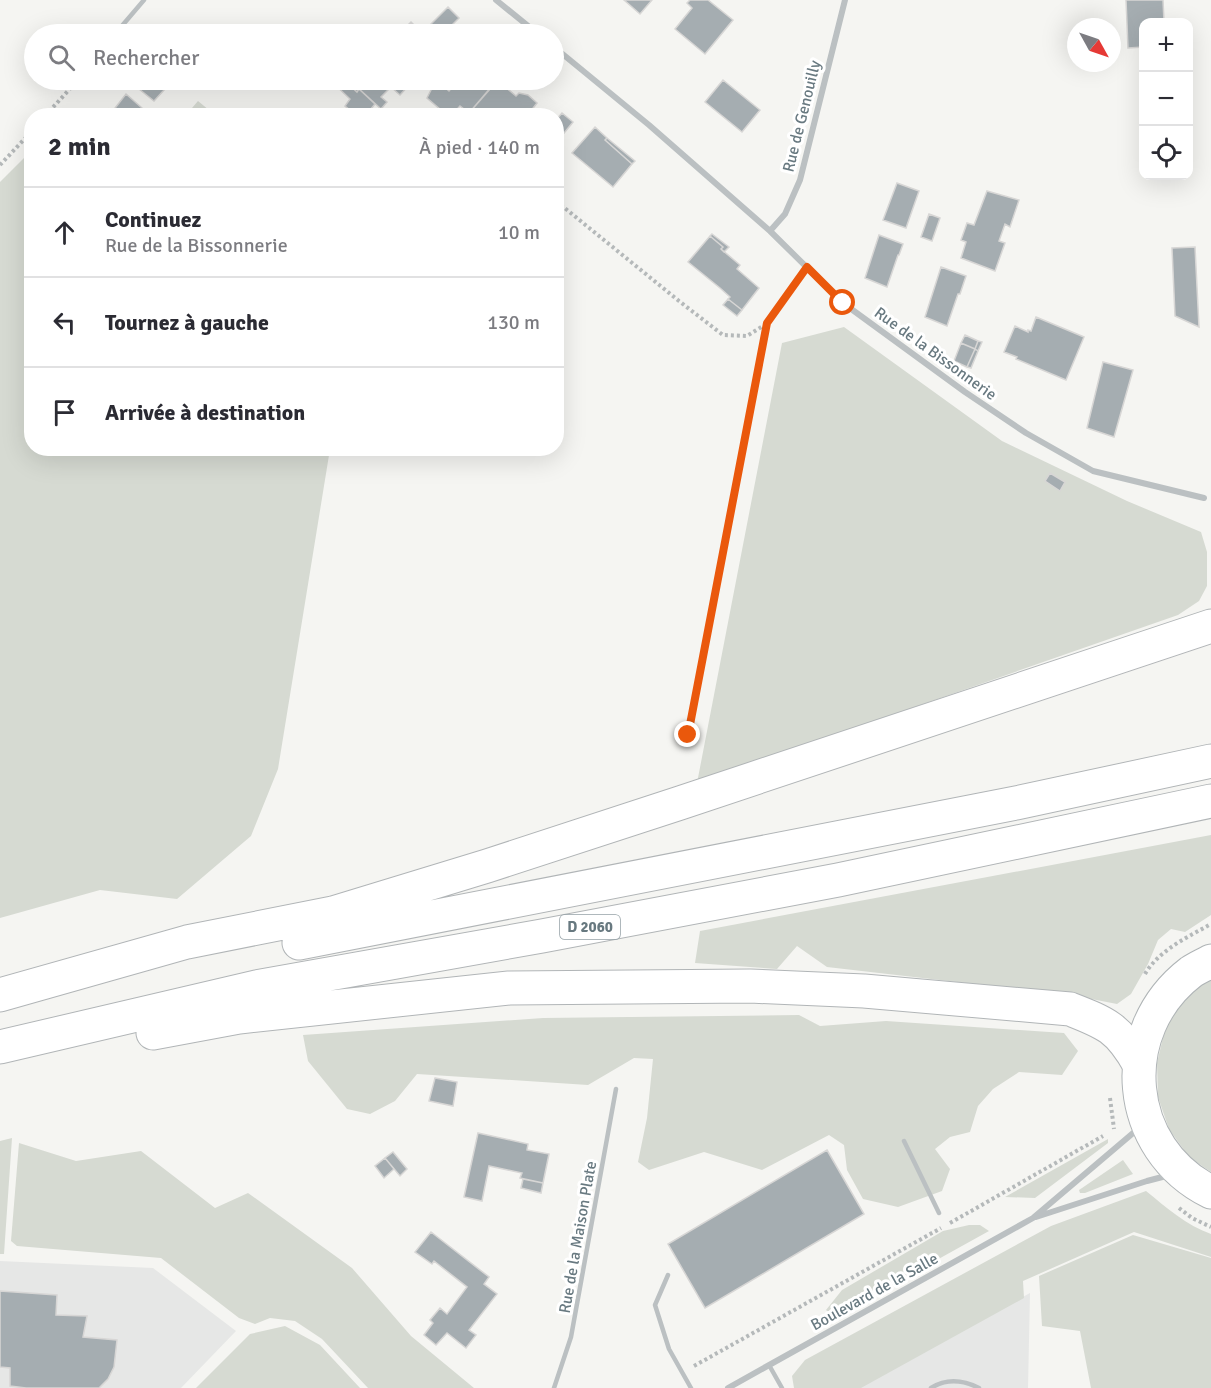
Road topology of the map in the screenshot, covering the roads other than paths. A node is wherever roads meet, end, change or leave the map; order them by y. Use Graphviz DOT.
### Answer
graph roads {
  1 [pos="144,0"];
  2 [pos="496,0"];
  3 [pos="844,0"];
  4 [pos="124,24"];
  5 [pos="526,24"];
  6 [pos="564,55"];
  7 [pos="770,231"];
  8 [pos="1204,498"];
  9 [pos="1211,626"];
  10 [pos="1196,764"];
  11 [pos="1196,804"];
  12 [pos="1211,961"];
  13 [pos="0,995"];
  14 [pos="0,1004"];
  15 [pos="0,1049"];
  16 [pos="1139,1064"];
  17 [pos="616,1089"];
  18 [pos="1146,1121"];
  19 [pos="904,1141"];
  20 [pos="1181,1173"];
  21 [pos="1211,1192"];
  22 [pos="939,1213"];
  23 [pos="1033,1218"];
  24 [pos="668,1275"];
  25 [pos="769,1365"];
  26 [pos="554,1388"];
  27 [pos="691,1388"];
  28 [pos="728,1388"];
  29 [pos="782,1388"];
  30 [pos="931,1388"];
  31 [pos="979,1388"];
  1 -- 4 [label="lane"];
  2 -- 5 [label="street"];
  3 -- 7 [label="street, Rue de Genouilly"];
  6 -- 7 [label="street, Rue de la Bissonnerie"];
  7 -- 8 [label="street, Rue de la Bissonnerie"];
  9 -- 13 [label="main road"];
  10 -- 14 [label="main road, D 2060"];
  11 -- 15 [label="main road, D 2060"];
  12 -- 16 [label="main road"];
  15 -- 16 [label="main road"];
  16 -- 18 [label="main road"];
  17 -- 26 [label="lane, Rue de la Maison Plate"];
  18 -- 20 [label="main road"];
  18 -- 23 [label="street, Boulevard de la Salle"];
  19 -- 22 [label="lane"];
  20 -- 21 [label="main road"];
  20 -- 23 [label="street, Boulevard de la Salle"];
  23 -- 25 [label="street, Boulevard de la Salle"];
  24 -- 27 [label="lane"];
  25 -- 28 [label="street, Boulevard de la Salle"];
  25 -- 29 [label="lane"];
  30 -- 31 [label="lane"];
}
